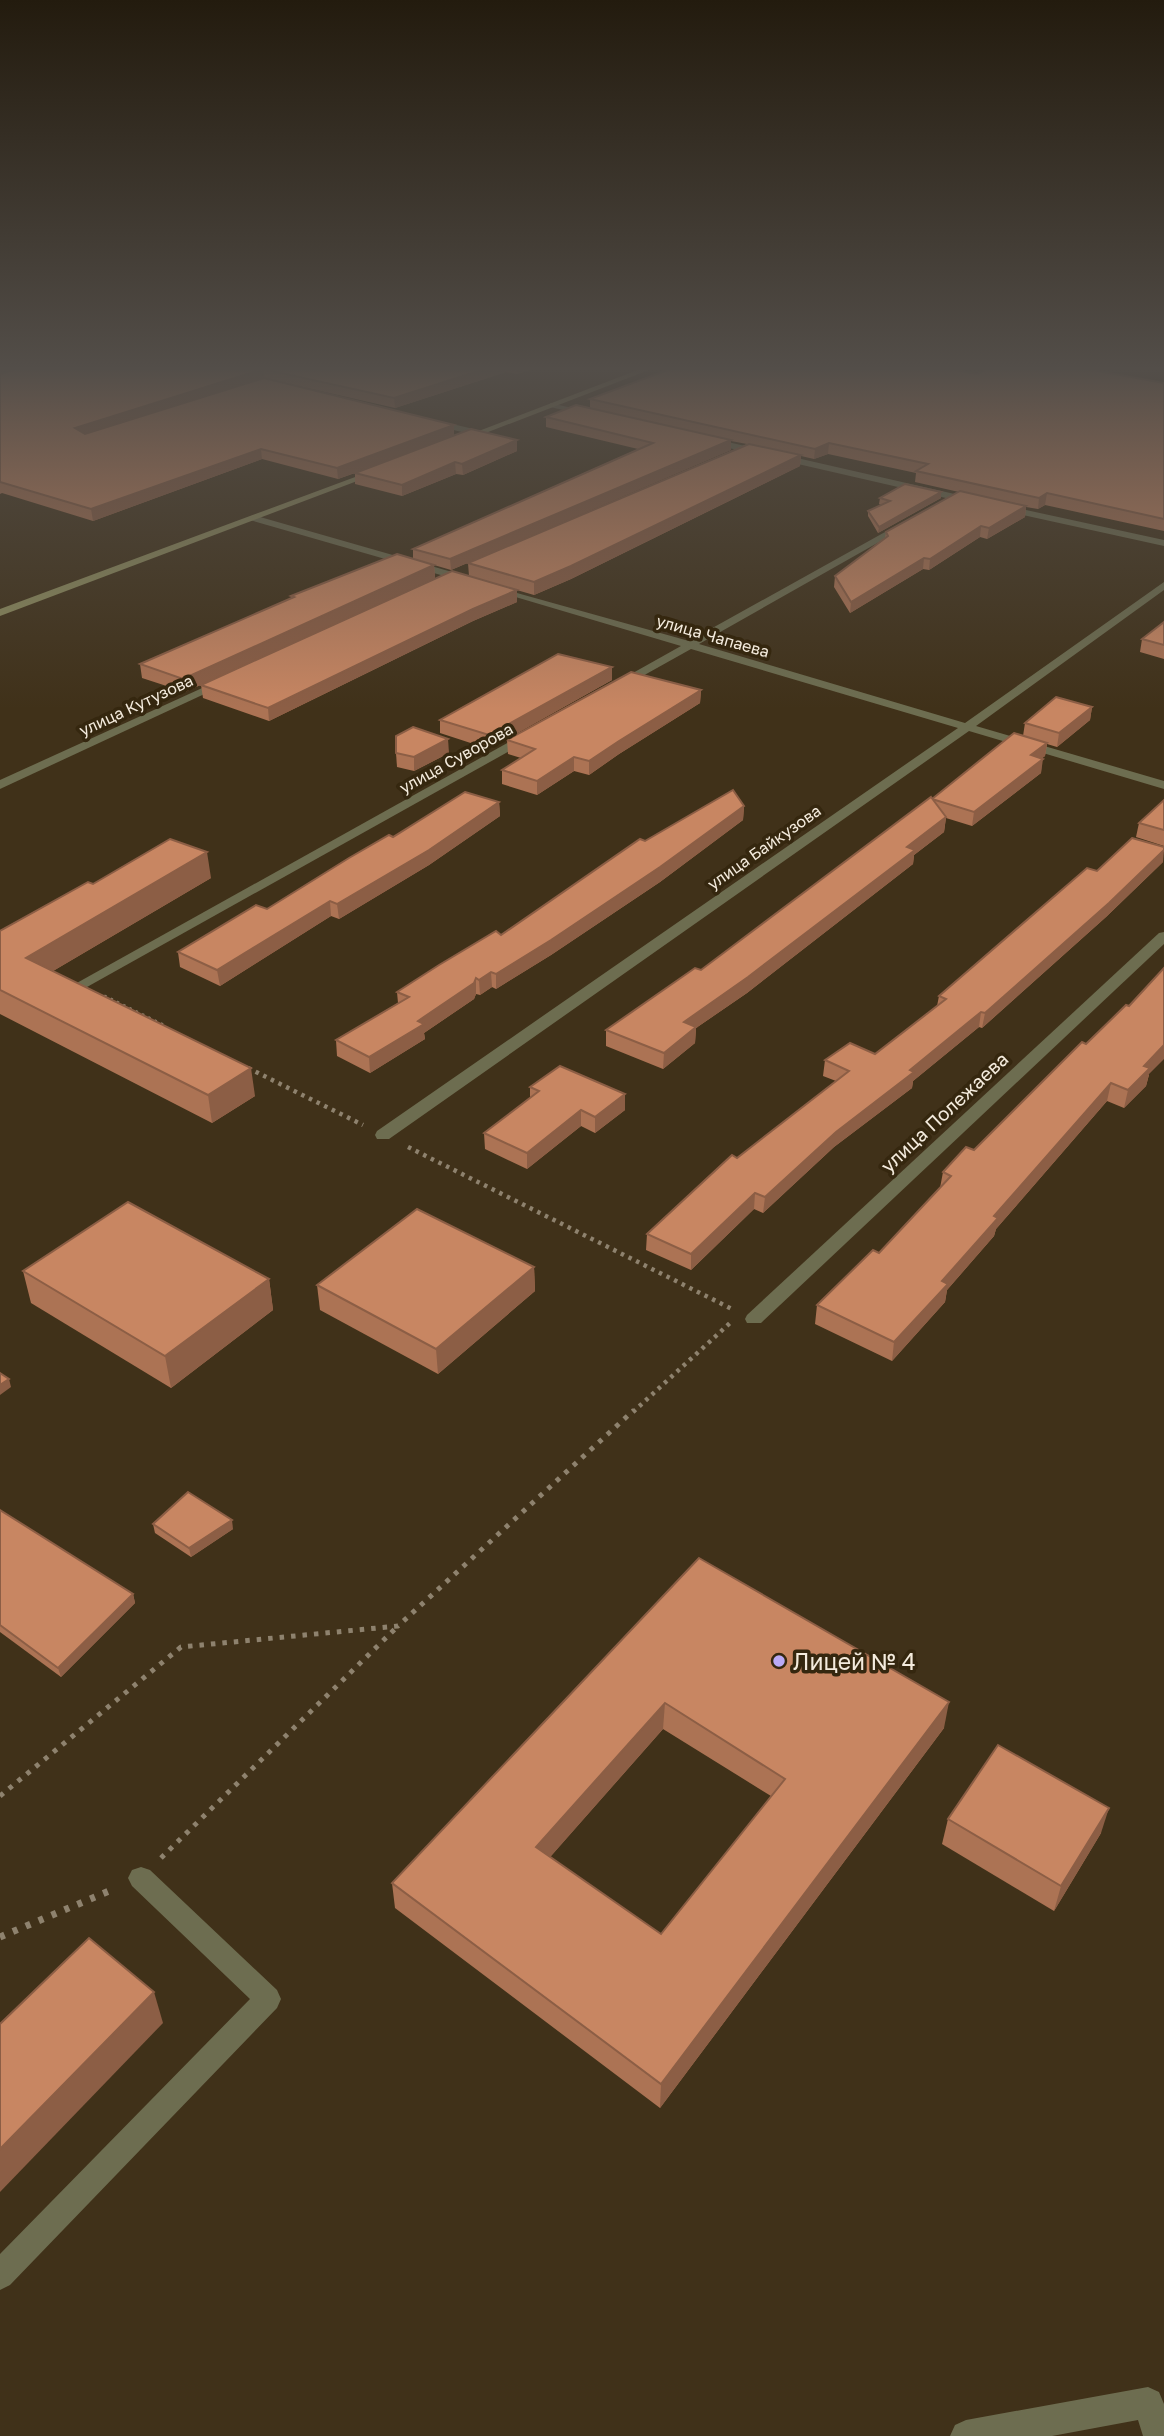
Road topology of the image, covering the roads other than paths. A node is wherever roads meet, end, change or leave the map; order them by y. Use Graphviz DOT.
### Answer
graph roads {
  1 [pos="349,482"];
  2 [pos="889,482"];
  3 [pos="955,497"];
  4 [pos="981,503"];
  5 [pos="943,504"];
  6 [pos="994,506"];
  7 [pos="919,517"];
  8 [pos="253,518"];
  9 [pos="1164,543"];
  10 [pos="467,570"];
  11 [pos="454,575"];
  12 [pos="441,581"];
  13 [pos="1164,586"];
  14 [pos="0,613"];
  15 [pos="689,645"];
  16 [pos="240,674"];
  17 [pos="604,693"];
  18 [pos="968,726"];
  19 [pos="544,727"];
  20 [pos="0,785"];
  21 [pos="1164,785"];
  22 [pos="1164,936"];
  23 [pos="82,984"];
  24 [pos="383,1135"];
  25 [pos="747,1316"];
  26 [pos="141,1878"];
  27 [pos="0,2275"];
  28 [pos="966,2436"];
  29 [pos="1159,2436"];
  1 -- 8 [label="main road"];
  2 -- 3 [label="street"];
  3 -- 4 [label="street"];
  3 -- 5 [label="street"];
  6 -- 9 [label="street"];
  7 -- 15 [label="street"];
  8 -- 11 [label="street, улица Чапаева"];
  8 -- 14 [label="main road"];
  10 -- 11 [label="street"];
  11 -- 12 [label="street"];
  11 -- 15 [label="street, улица Чапаева"];
  13 -- 18 [label="street, улица Байкузова"];
  15 -- 17 [label="street"];
  15 -- 18 [label="street, улица Чапаева"];
  16 -- 20 [label="street, улица Кутузова"];
  18 -- 21 [label="street, улица Чапаева"];
  18 -- 24 [label="street, улица Байкузова"];
  19 -- 23 [label="street, улица Суворова"];
  22 -- 25 [label="street, улица Полежаева"];
  26 -- 27 [label="street"];
  28 -- 29 [label="street"];
}
